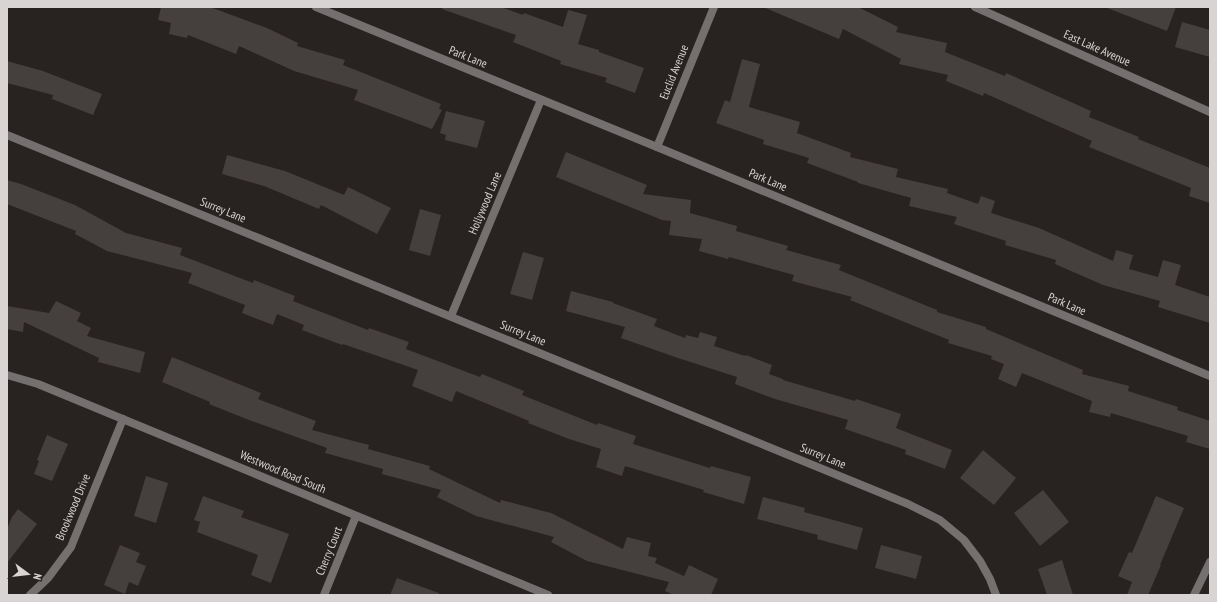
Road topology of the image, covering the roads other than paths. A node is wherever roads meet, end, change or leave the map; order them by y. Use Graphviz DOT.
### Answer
graph roads {
  1 [pos="316,7"];
  2 [pos="714,7"];
  3 [pos="975,7"];
  4 [pos="541,100"];
  5 [pos="1210,112"];
  6 [pos="7,135"];
  7 [pos="657,147"];
  8 [pos="451,316"];
  9 [pos="7,375"];
  10 [pos="1210,376"];
  11 [pos="123,419"];
  12 [pos="356,516"];
  13 [pos="1210,562"];
  14 [pos="30,595"];
  15 [pos="324,595"];
  16 [pos="548,595"];
  17 [pos="996,595"];
  18 [pos="1194,595"];
  1 -- 4 [label="street, Park Lane"];
  2 -- 7 [label="street, Euclid Avenue"];
  3 -- 5 [label="street, East Lake Avenue"];
  4 -- 7 [label="street, Park Lane"];
  4 -- 8 [label="street, Hollywood Lane"];
  6 -- 8 [label="street, Surrey Lane"];
  7 -- 10 [label="street, Park Lane"];
  8 -- 17 [label="street, Surrey Lane"];
  9 -- 11 [label="street, Westwood Road South"];
  11 -- 12 [label="street, Westwood Road South"];
  11 -- 14 [label="street, Brookwood Drive"];
  12 -- 15 [label="street, Cherry Court"];
  12 -- 16 [label="street, Westwood Road South"];
  13 -- 18 [label="street"];
}
